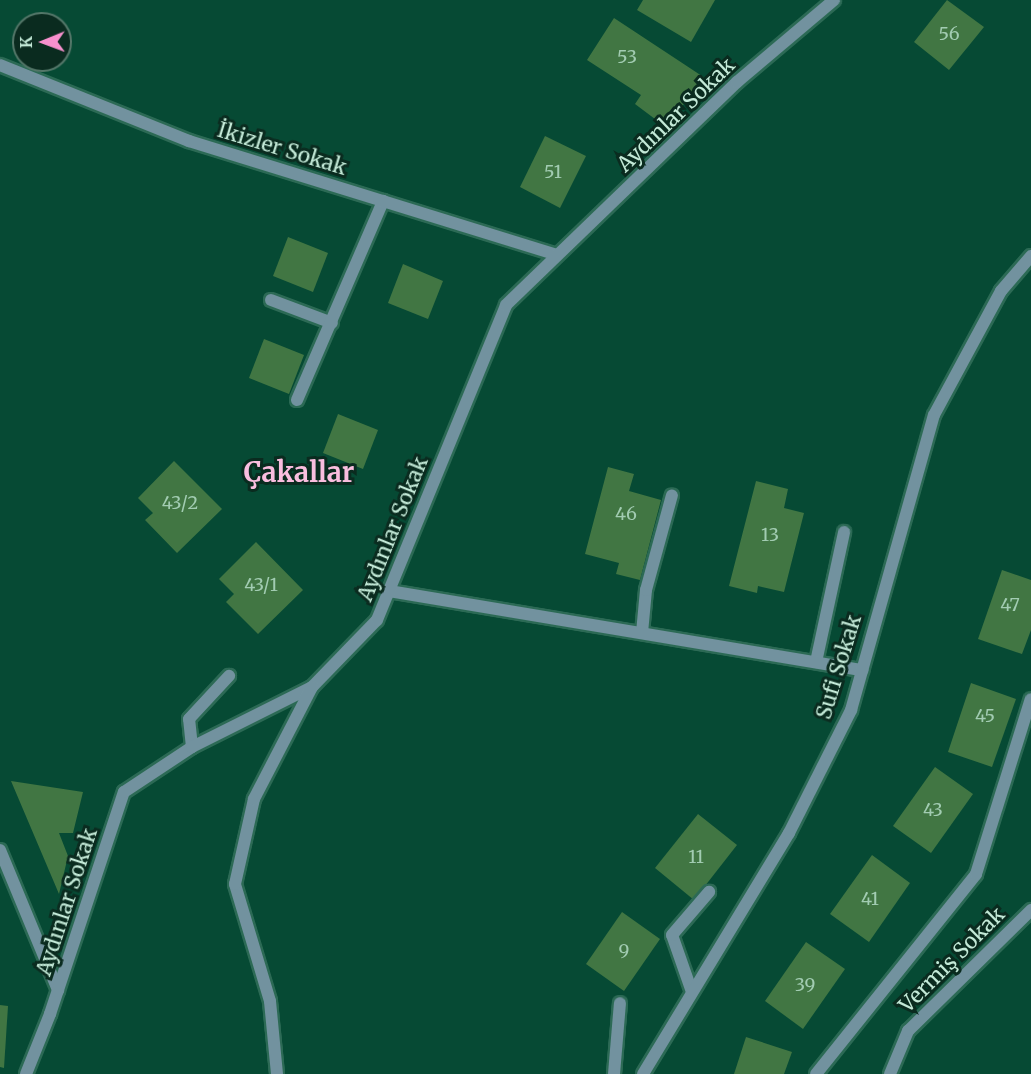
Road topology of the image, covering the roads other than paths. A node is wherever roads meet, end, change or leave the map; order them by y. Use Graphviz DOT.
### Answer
graph roads {
  1 [pos="834,0"];
  2 [pos="0,65"];
  3 [pos="384,201"];
  4 [pos="557,255"];
  5 [pos="1031,256"];
  6 [pos="271,300"];
  7 [pos="332,323"];
  8 [pos="297,400"];
  9 [pos="672,495"];
  10 [pos="844,532"];
  11 [pos="389,591"];
  12 [pos="642,633"];
  13 [pos="816,662"];
  14 [pos="862,670"];
  15 [pos="229,676"];
  16 [pos="312,687"];
  17 [pos="1031,699"];
  18 [pos="192,747"];
  19 [pos="0,850"];
  20 [pos="709,892"];
  21 [pos="1031,910"];
  22 [pos="58,990"];
  23 [pos="692,992"];
  24 [pos="620,1003"];
  25 [pos="26,1074"];
  26 [pos="277,1074"];
  27 [pos="614,1074"];
  28 [pos="643,1074"];
  29 [pos="816,1074"];
  30 [pos="890,1074"];
  1 -- 4 [label="street, Aydınlar Sokak"];
  2 -- 3 [label="street, İkizler Sokak"];
  3 -- 4 [label="street, İkizler Sokak"];
  3 -- 7 [label="street"];
  4 -- 11 [label="street, Aydınlar Sokak"];
  5 -- 14 [label="street, Sufi Sokak"];
  6 -- 7 [label="street"];
  7 -- 8 [label="street"];
  9 -- 12 [label="street"];
  10 -- 13 [label="street"];
  11 -- 12 [label="street"];
  11 -- 16 [label="street, Aydınlar Sokak"];
  12 -- 13 [label="street"];
  13 -- 14 [label="street"];
  14 -- 23 [label="street, Sufi Sokak"];
  15 -- 18 [label="street"];
  16 -- 18 [label="street, Aydınlar Sokak"];
  16 -- 26 [label="street"];
  17 -- 29 [label="street"];
  18 -- 22 [label="street, Aydınlar Sokak"];
  19 -- 22 [label="street"];
  20 -- 23 [label="street"];
  21 -- 30 [label="street, Vermiş Sokak"];
  22 -- 25 [label="street, Aydınlar Sokak"];
  23 -- 28 [label="street, Sufi Sokak"];
  24 -- 27 [label="street"];
}
